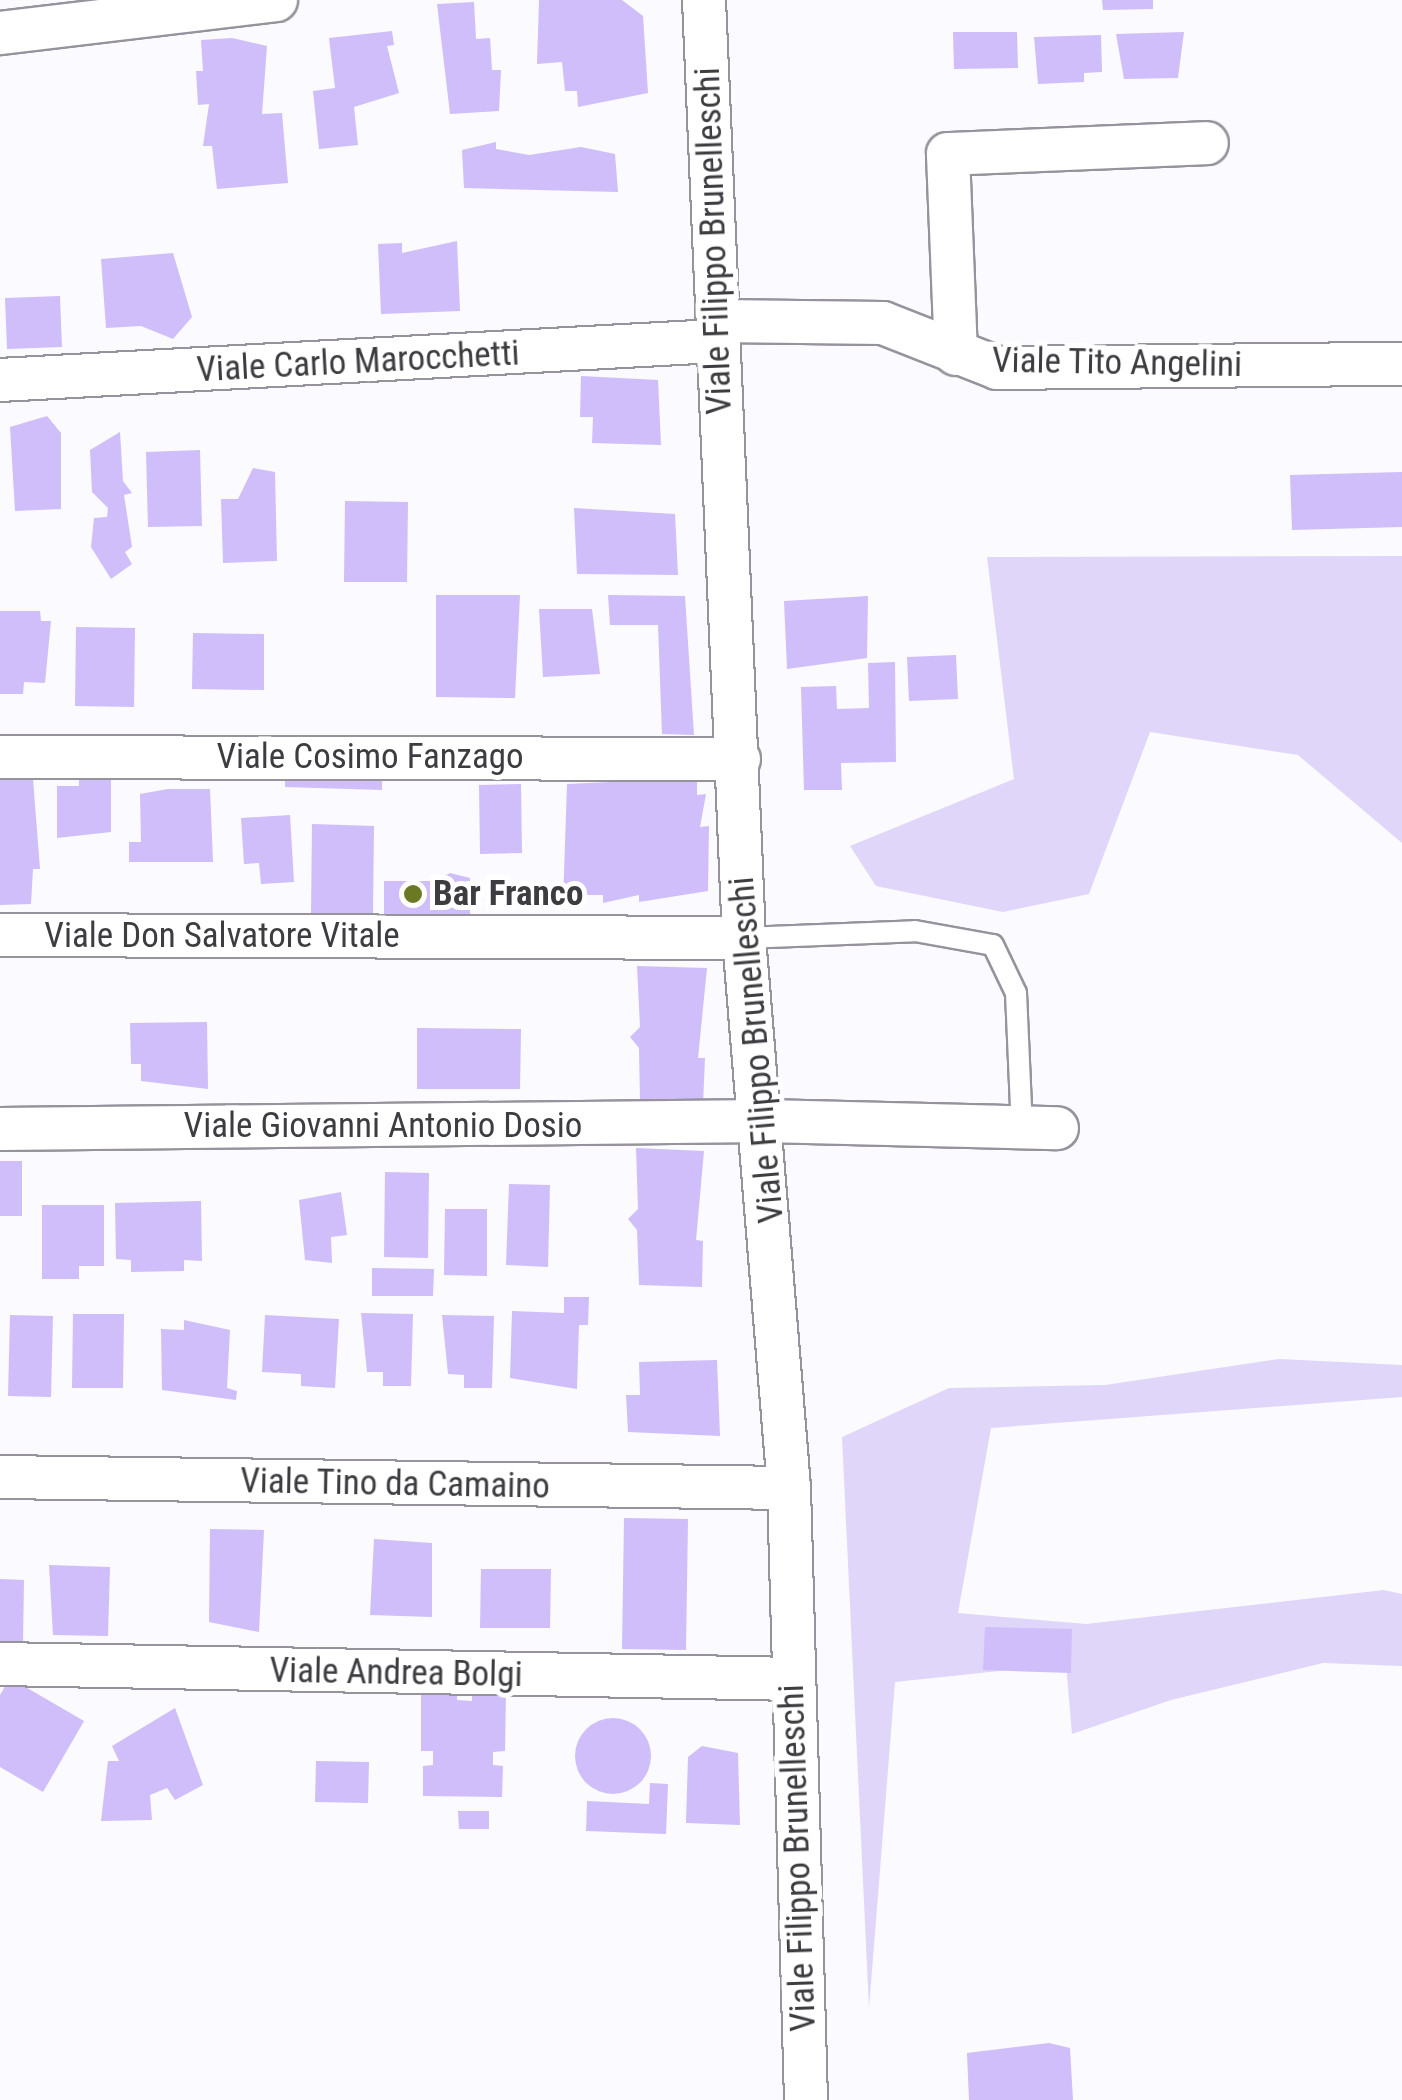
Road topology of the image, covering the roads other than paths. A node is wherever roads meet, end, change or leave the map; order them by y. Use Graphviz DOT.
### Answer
graph roads {
  1 [pos="276,0"];
  2 [pos="704,0"];
  3 [pos="0,33"];
  4 [pos="1208,143"];
  5 [pos="718,331"];
  6 [pos="956,354"];
  7 [pos="1402,364"];
  8 [pos="0,380"];
  9 [pos="0,757"];
  10 [pos="739,759"];
  11 [pos="0,935"];
  12 [pos="744,938"];
  13 [pos="765,1121"];
  14 [pos="1040,1128"];
  15 [pos="0,1129"];
  16 [pos="0,1477"];
  17 [pos="789,1488"];
  18 [pos="0,1664"];
  19 [pos="792,1679"];
  20 [pos="806,2100"];
  1 -- 3 [label="street"];
  2 -- 5 [label="street, Viale Filippo Brunelleschi"];
  4 -- 6 [label="street"];
  5 -- 6 [label="street, Viale Tito Angelini"];
  5 -- 8 [label="street, Viale Carlo Marocchetti"];
  5 -- 10 [label="street, Viale Filippo Brunelleschi"];
  6 -- 7 [label="street, Viale Tito Angelini"];
  9 -- 10 [label="street, Viale Cosimo Fanzago"];
  10 -- 12 [label="street, Viale Filippo Brunelleschi"];
  11 -- 12 [label="street, Viale Don Salvatore Vitale"];
  12 -- 13 [label="street, Viale Filippo Brunelleschi"];
  12 -- 14 [label="lane"];
  13 -- 14 [label="street, Viale Giovanni Antonio Dosio"];
  13 -- 15 [label="street, Viale Giovanni Antonio Dosio"];
  13 -- 17 [label="street, Viale Filippo Brunelleschi"];
  16 -- 17 [label="street, Viale Tino da Camaino"];
  17 -- 19 [label="street, Viale Filippo Brunelleschi"];
  18 -- 19 [label="street, Viale Andrea Bolgi"];
  19 -- 20 [label="street, Viale Filippo Brunelleschi"];
}
